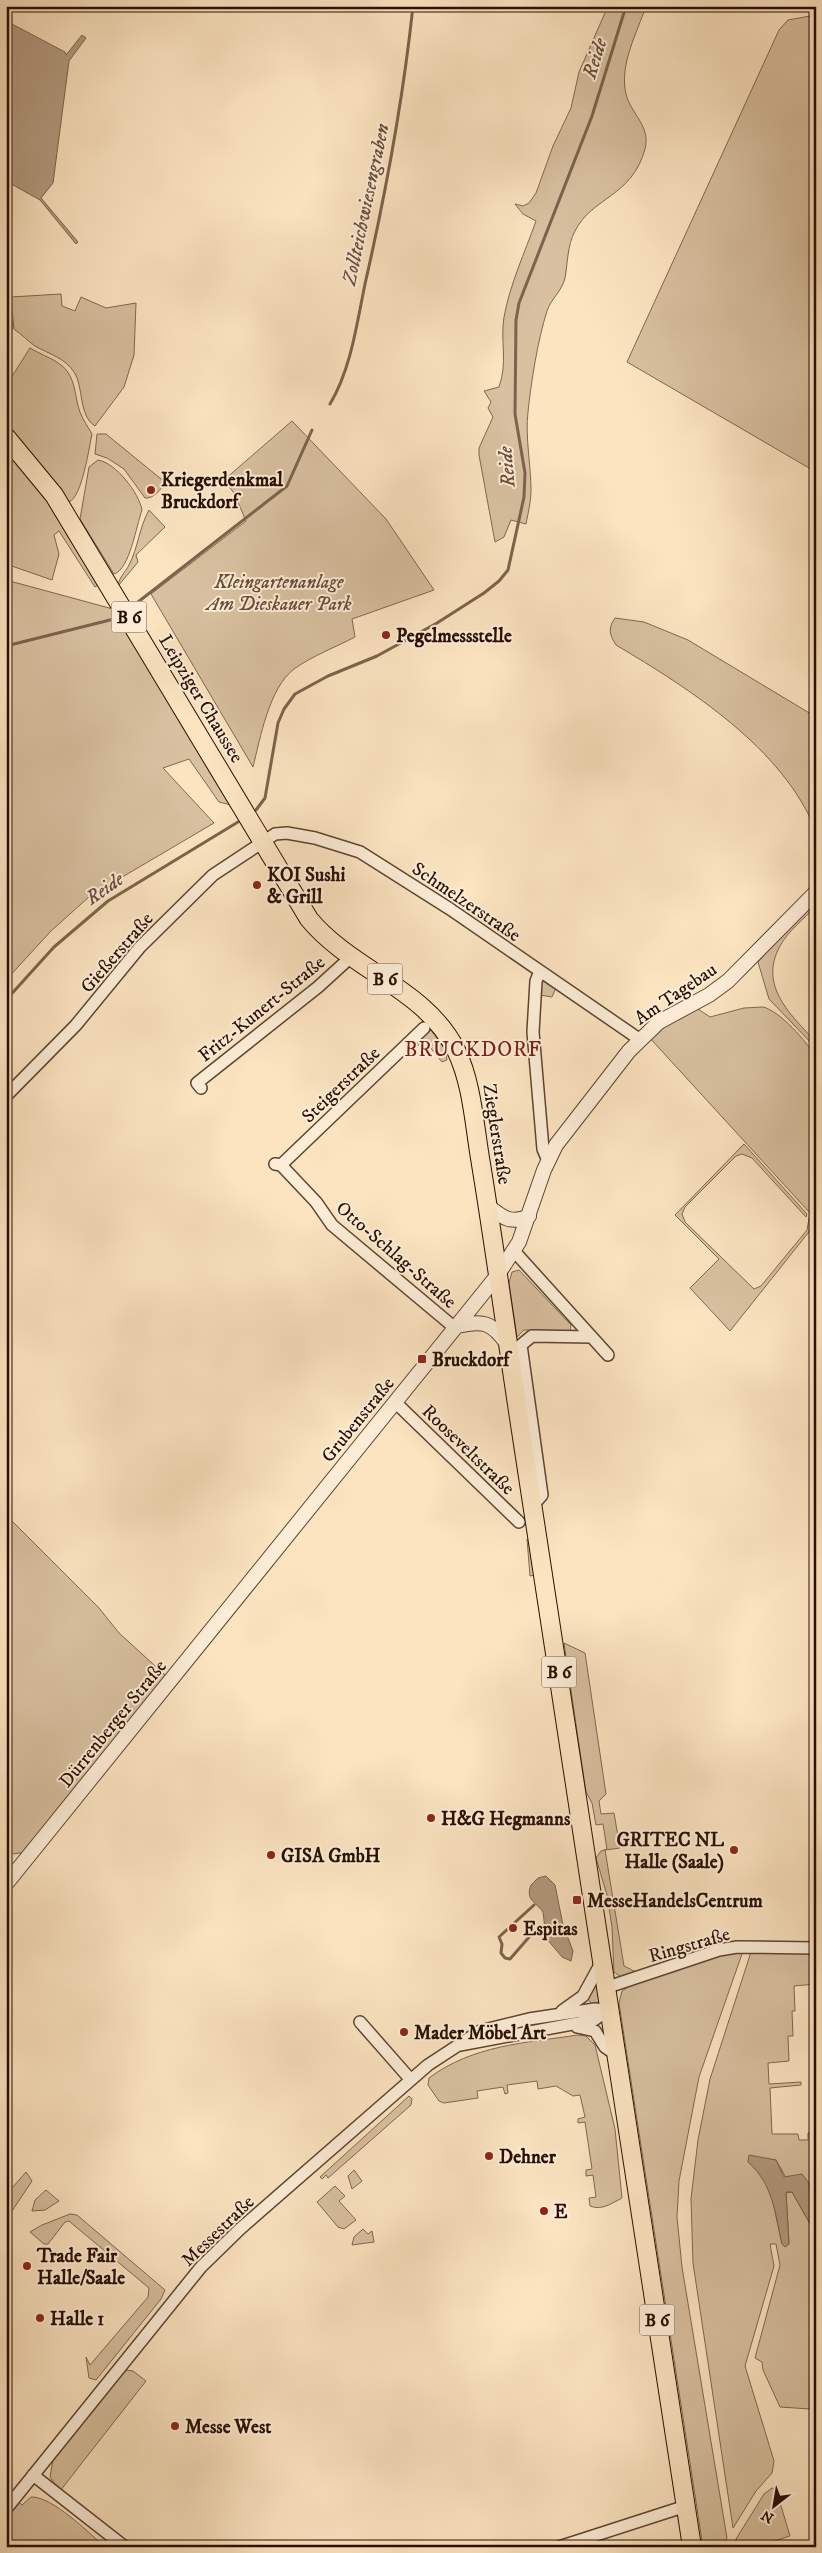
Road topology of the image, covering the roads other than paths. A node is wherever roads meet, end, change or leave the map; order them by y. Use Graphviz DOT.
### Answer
graph roads {
  1 [pos="6,437"];
  2 [pos="247,815"];
  3 [pos="263,843"];
  4 [pos="816,892"];
  5 [pos="352,956"];
  6 [pos="540,971"];
  7 [pos="424,1028"];
  8 [pos="639,1039"];
  9 [pos="201,1088"];
  10 [pos="6,1096"];
  11 [pos="548,1161"];
  12 [pos="278,1164"];
  13 [pos="488,1206"];
  14 [pos="529,1216"];
  15 [pos="514,1251"];
  16 [pos="497,1276"];
  17 [pos="456,1327"];
  18 [pos="591,1337"];
  19 [pos="514,1345"];
  20 [pos="608,1355"];
  21 [pos="395,1402"];
  22 [pos="519,1522"];
  23 [pos="246,1586"];
  24 [pos="6,1884"];
  25 [pos="816,1948"];
  26 [pos="601,1962"];
  27 [pos="605,1988"];
  28 [pos="608,2010"];
  29 [pos="556,2014"];
  30 [pos="360,2022"];
  31 [pos="565,2026"];
  32 [pos="460,2045"];
  33 [pos="615,2054"];
  34 [pos="411,2080"];
  35 [pos="33,2475"];
  36 [pos="686,2506"];
  37 [pos="6,2509"];
  38 [pos="124,2547"];
  39 [pos="559,2547"];
  40 [pos="692,2547"];
  1 -- 2 [label="main road, Leipziger Chaussee / B 6"];
  2 -- 3 [label="main road, Zieglerstraße / B 6"];
  3 -- 5 [label="main road, Zieglerstraße / B 6"];
  3 -- 6 [label="street, Schmelzerstraße"];
  3 -- 10 [label="street, Gießerstraße"];
  4 -- 8 [label="street, Am Tagebau"];
  5 -- 9 [label="street, Fritz-Kunert-Straße"];
  5 -- 13 [label="main road, Zieglerstraße / B 6"];
  6 -- 8 [label="street, Schmelzerstraße"];
  6 -- 11 [label="street"];
  7 -- 12 [label="street, Steigerstraße"];
  8 -- 11 [label="street, Am Tagebau"];
  11 -- 14 [label="street, Am Tagebau"];
  12 -- 17 [label="street, Otto-Schlag-Straße"];
  13 -- 14 [label="street"];
  13 -- 16 [label="main road, Zieglerstraße / B 6"];
  14 -- 15 [label="street, Am Tagebau"];
  15 -- 16 [label="street, Am Tagebau"];
  15 -- 18 [label="street"];
  16 -- 17 [label="street, Grubenstraße"];
  16 -- 19 [label="main road, Zieglerstraße / B 6"];
  17 -- 19 [label="street"];
  17 -- 21 [label="street, Grubenstraße"];
  18 -- 19 [label="street"];
  18 -- 20 [label="street"];
  19 -- 26 [label="main road, Zieglerstraße / B 6"];
  21 -- 22 [label="street, Rooseveltstraße"];
  21 -- 23 [label="street, Grubenstraße"];
  23 -- 24 [label="street, Dürrenberger Straße"];
  25 -- 27 [label="street, Ringstraße"];
  26 -- 27 [label="main road, B 6"];
  26 -- 29 [label="street, Messestraße"];
  27 -- 28 [label="main road, B 6"];
  28 -- 29 [label="street, Messestraße"];
  28 -- 31 [label="street, Messestraße"];
  28 -- 33 [label="main road, B 6"];
  29 -- 32 [label="street, Messestraße"];
  30 -- 34 [label="street"];
  31 -- 32 [label="street, Messestraße"];
  31 -- 33 [label="street, Messestraße"];
  32 -- 34 [label="street, Messestraße"];
  33 -- 36 [label="main road, B 6"];
  34 -- 35 [label="street, Messestraße"];
  35 -- 37 [label="street, Messestraße"];
  35 -- 38 [label="street"];
  36 -- 39 [label="street"];
  36 -- 40 [label="main road, B 6"];
}
